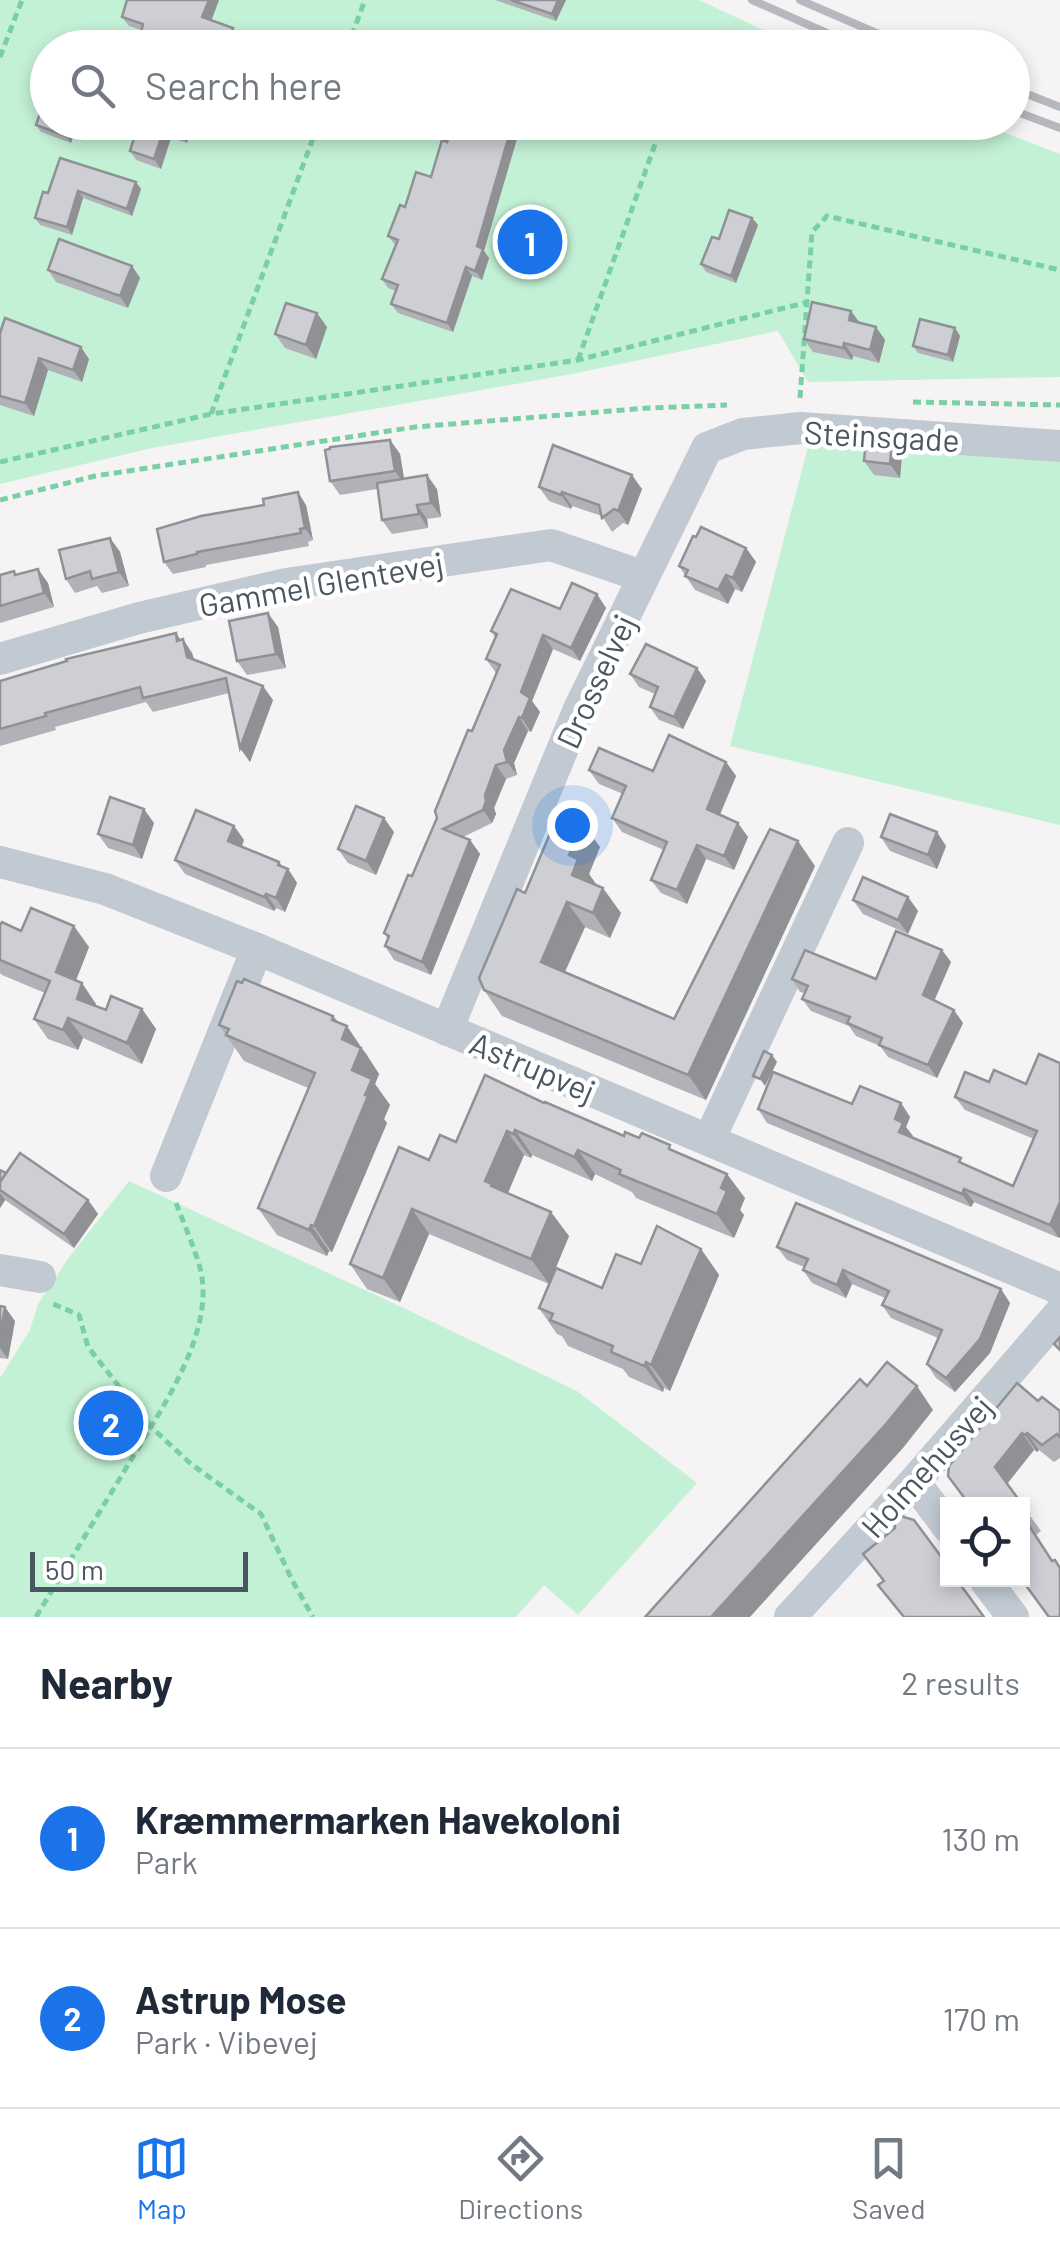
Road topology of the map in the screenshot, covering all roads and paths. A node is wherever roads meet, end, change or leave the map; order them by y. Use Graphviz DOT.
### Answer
graph roads {
  1 [pos="22,0"];
  2 [pos="365,0"];
  3 [pos="354,30"];
  4 [pos="0,57"];
  5 [pos="313,140"];
  6 [pos="657,140"];
  7 [pos="1060,270"];
  8 [pos="808,302"];
  9 [pos="578,360"];
  10 [pos="913,402"];
  11 [pos="743,405"];
  12 [pos="1060,405"];
  13 [pos="211,414"];
  14 [pos="801,428"];
  15 [pos="1060,446"];
  16 [pos="707,448"];
  17 [pos="0,462"];
  18 [pos="0,500"];
  19 [pos="642,579"];
  20 [pos="0,658"];
  21 [pos="848,843"];
  22 [pos="0,862"];
  23 [pos="257,949"];
  24 [pos="448,1030"];
  25 [pos="709,1140"];
  26 [pos="166,1176"];
  27 [pos="0,1270"];
  28 [pos="39,1287"];
  29 [pos="1060,1289"];
  30 [pos="1060,1313"];
  31 [pos="151,1426"];
  32 [pos="914,1482"];
  33 [pos="940,1516"];
  34 [pos="990,1587"];
  35 [pos="36,1617"];
  36 [pos="312,1617"];
  37 [pos="790,1617"];
  38 [pos="1012,1617"];
  1 -- 4 [label="path"];
  2 -- 3 [label="path"];
  5 -- 13 [label="path"];
  6 -- 9 [label="path"];
  7 -- 8 [label="path"];
  8 -- 9 [label="path"];
  8 -- 14 [label="path"];
  9 -- 13 [label="path"];
  10 -- 12 [label="path"];
  11 -- 18 [label="path"];
  13 -- 17 [label="path"];
  14 -- 15 [label="street, Steinsgade"];
  14 -- 16 [label="street, Steinsgade"];
  16 -- 19 [label="street, Drosselvej"];
  19 -- 20 [label="street, Gammel Glentevej"];
  19 -- 24 [label="street, Drosselvej"];
  21 -- 25 [label="street"];
  22 -- 23 [label="street, Astrupvej"];
  23 -- 24 [label="street, Astrupvej"];
  23 -- 26 [label="street"];
  24 -- 25 [label="street, Astrupvej"];
  25 -- 29 [label="street, Astrupvej"];
  26 -- 31 [label="path"];
  27 -- 28 [label="street"];
  28 -- 31 [label="path"];
  30 -- 32 [label="street, Holmehusvej"];
  31 -- 35 [label="path"];
  31 -- 36 [label="path"];
  32 -- 33 [label="street"];
  32 -- 37 [label="street, Holmehusvej"];
  34 -- 38 [label="street"];
}
